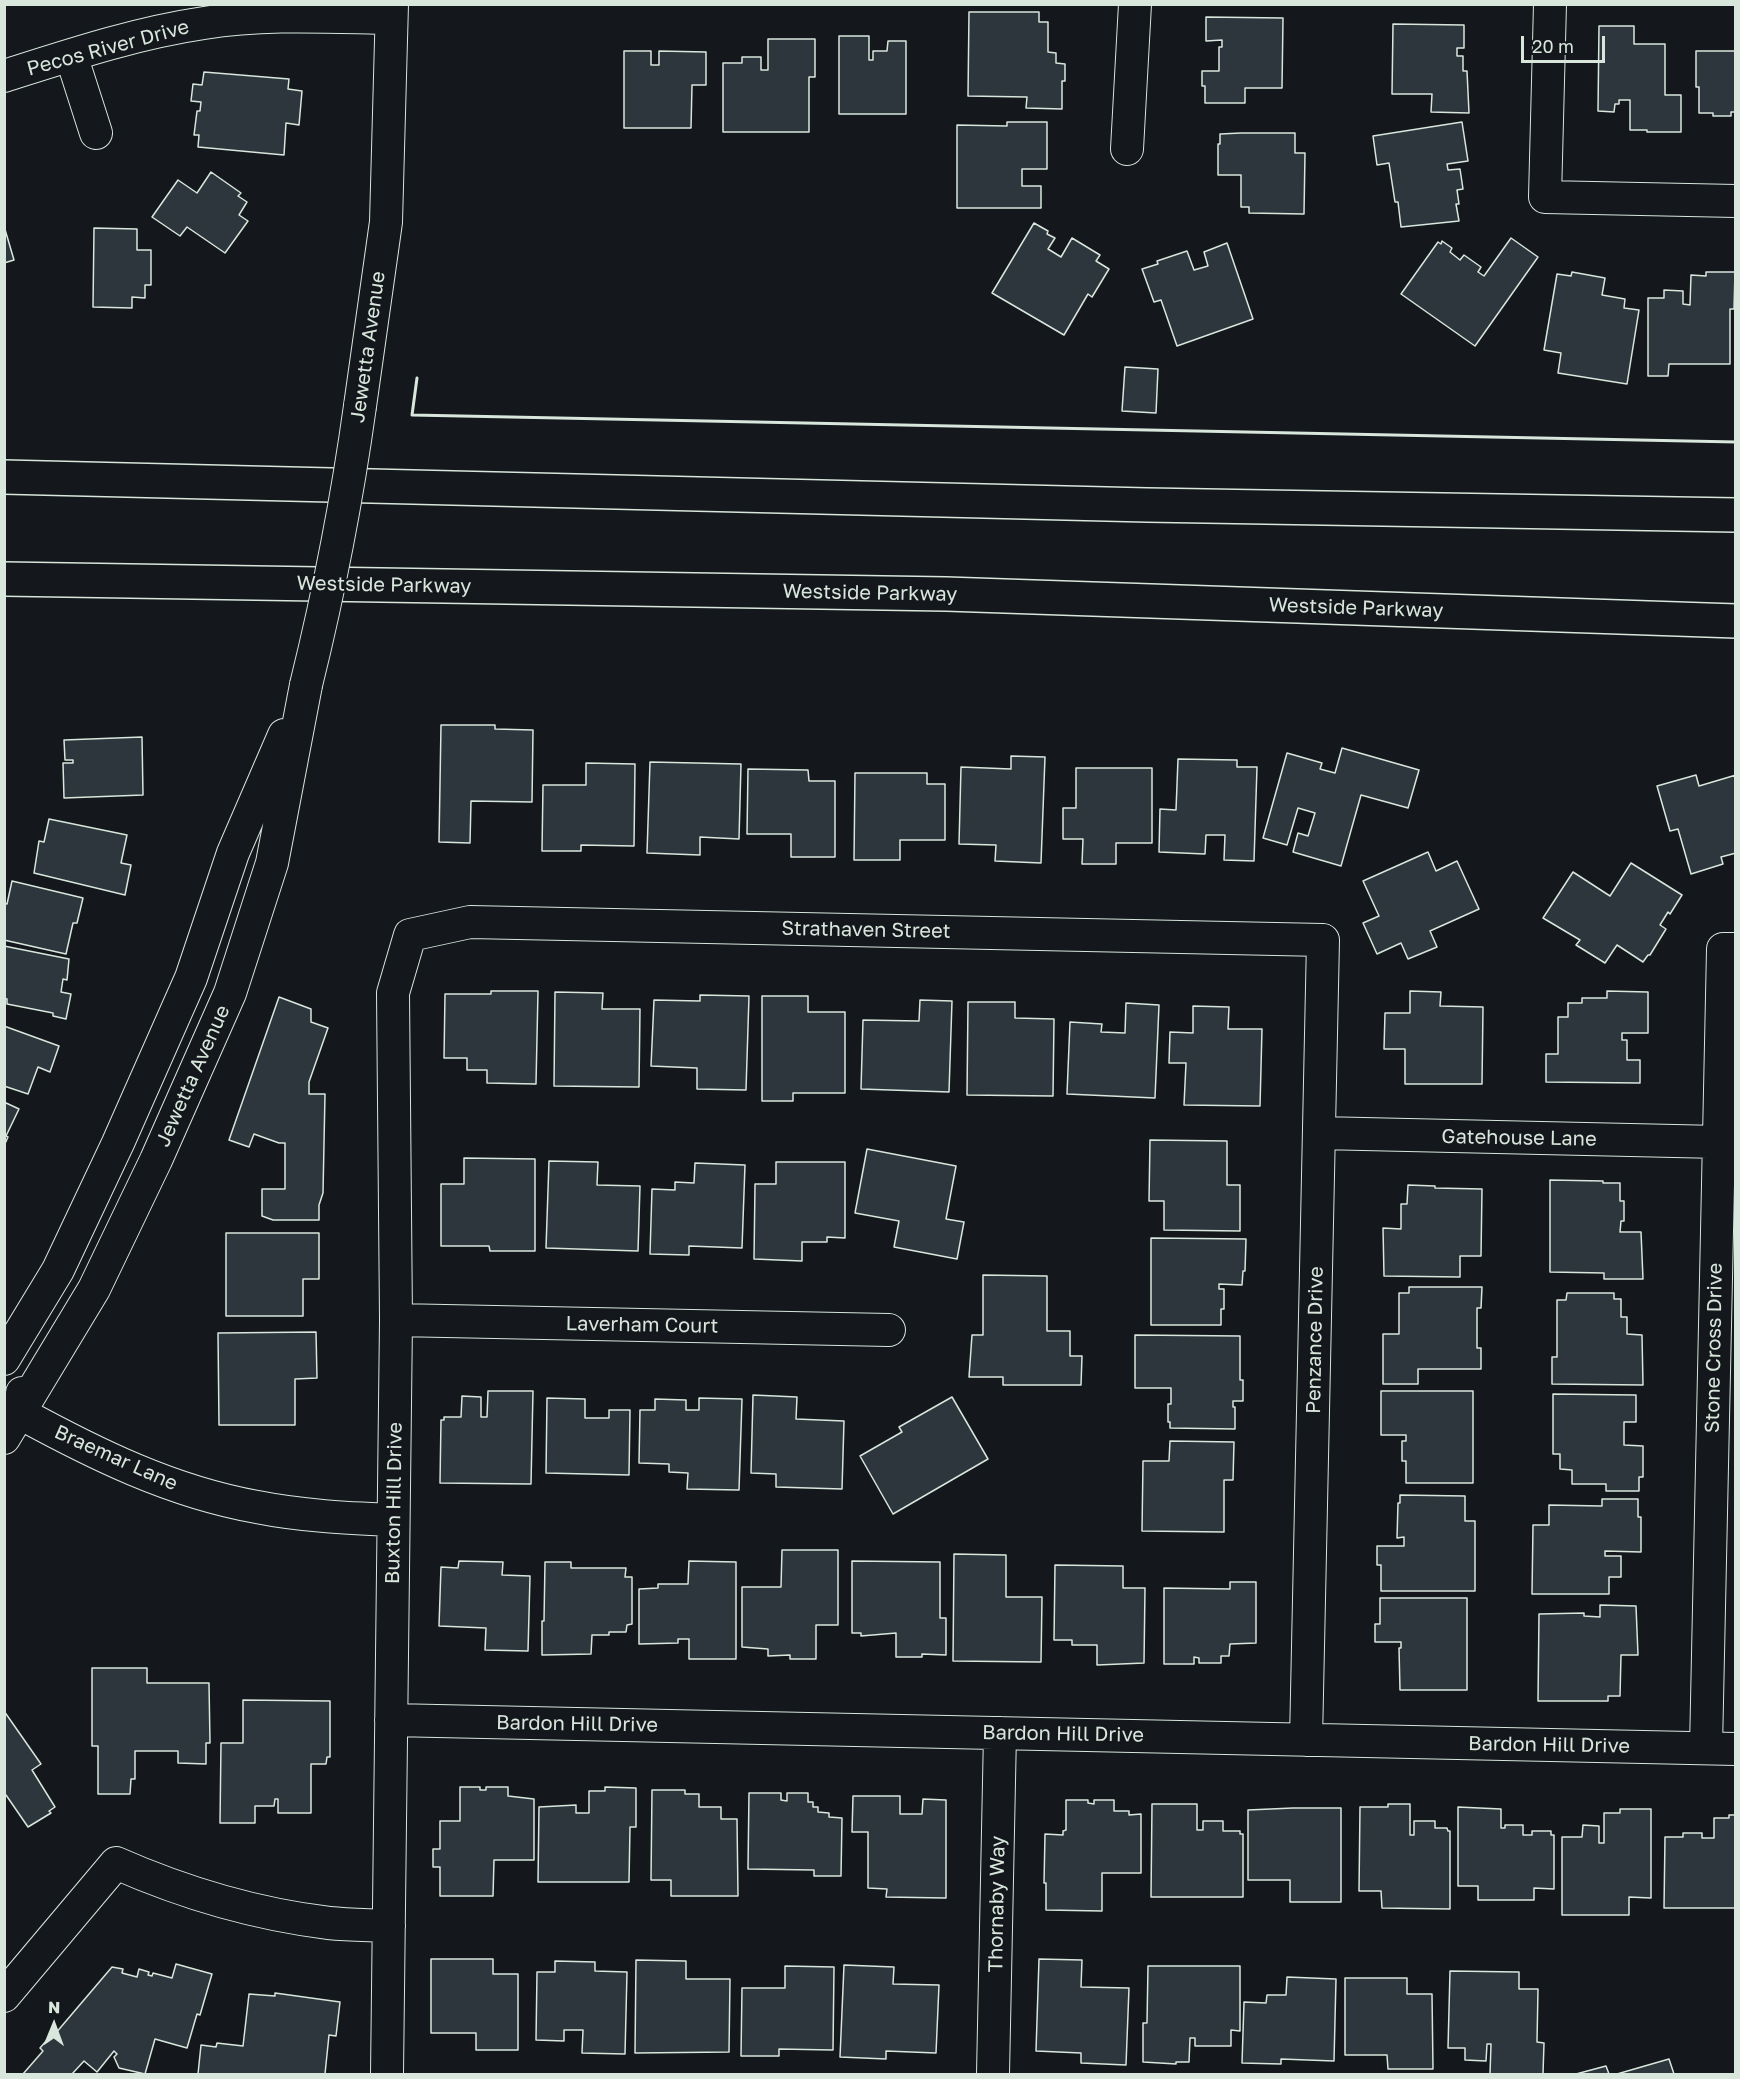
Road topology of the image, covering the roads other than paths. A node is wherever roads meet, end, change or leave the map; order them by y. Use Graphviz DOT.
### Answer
graph roads {
  1 [pos="1135,4"];
  2 [pos="1550,4"];
  3 [pos="392,11"];
  4 [pos="71,55"];
  5 [pos="4,76"];
  6 [pos="96,134"];
  7 [pos="1127,149"];
  8 [pos="1736,201"];
  9 [pos="4,477"];
  10 [pos="1736,515"];
  11 [pos="4,579"];
  12 [pos="1736,621"];
  13 [pos="306,685"];
  14 [pos="411,935"];
  15 [pos="1323,940"];
  16 [pos="1729,949"];
  17 [pos="134,1108"];
  18 [pos="1319,1133"];
  19 [pos="1719,1142"];
  20 [pos="396,1320"];
  21 [pos="889,1330"];
  22 [pos="1725,1348"];
  23 [pos="4,1359"];
  24 [pos="12,1425"];
  25 [pos="393,1520"];
  26 [pos="391,1720"];
  27 [pos="1000,1733"];
  28 [pos="1306,1740"];
  29 [pos="1721,1748"];
  30 [pos="389,1926"];
  31 [pos="4,1996"];
  32 [pos="387,2074"];
  33 [pos="993,2074"];
  1 -- 7 [label="street"];
  2 -- 8 [label="street"];
  3 -- 4 [label="street, Pecos River Drive"];
  3 -- 13 [label="street, Jewetta Avenue, bridge"];
  4 -- 5 [label="street, Pecos River Drive"];
  4 -- 6 [label="street"];
  9 -- 10 [label="highway"];
  11 -- 12 [label="highway, Westside Parkway"];
  13 -- 17 [label="street, Jewetta Avenue"];
  13 -- 24 [label="street, Jewetta Avenue"];
  14 -- 15 [label="street, Strathaven Street"];
  14 -- 20 [label="street, Buxton Hill Drive"];
  15 -- 18 [label="street, Penzance Drive"];
  16 -- 19 [label="street, Stone Cross Drive"];
  17 -- 23 [label="street, Jewetta Avenue"];
  17 -- 24 [label="street"];
  18 -- 19 [label="street, Gatehouse Lane"];
  18 -- 28 [label="street, Penzance Drive"];
  19 -- 22 [label="street, Stone Cross Drive"];
  20 -- 21 [label="street, Laverham Court"];
  20 -- 25 [label="street, Buxton Hill Drive"];
  22 -- 29 [label="street, Stone Cross Drive"];
  24 -- 25 [label="street, Braemar Lane"];
  25 -- 26 [label="street, Buxton Hill Drive"];
  26 -- 27 [label="street, Bardon Hill Drive"];
  26 -- 30 [label="street, Buxton Hill Drive"];
  27 -- 28 [label="street, Bardon Hill Drive"];
  27 -- 33 [label="street, Thornaby Way"];
  28 -- 29 [label="street, Bardon Hill Drive"];
  30 -- 31 [label="street"];
  30 -- 32 [label="street, Buxton Hill Drive"];
}
